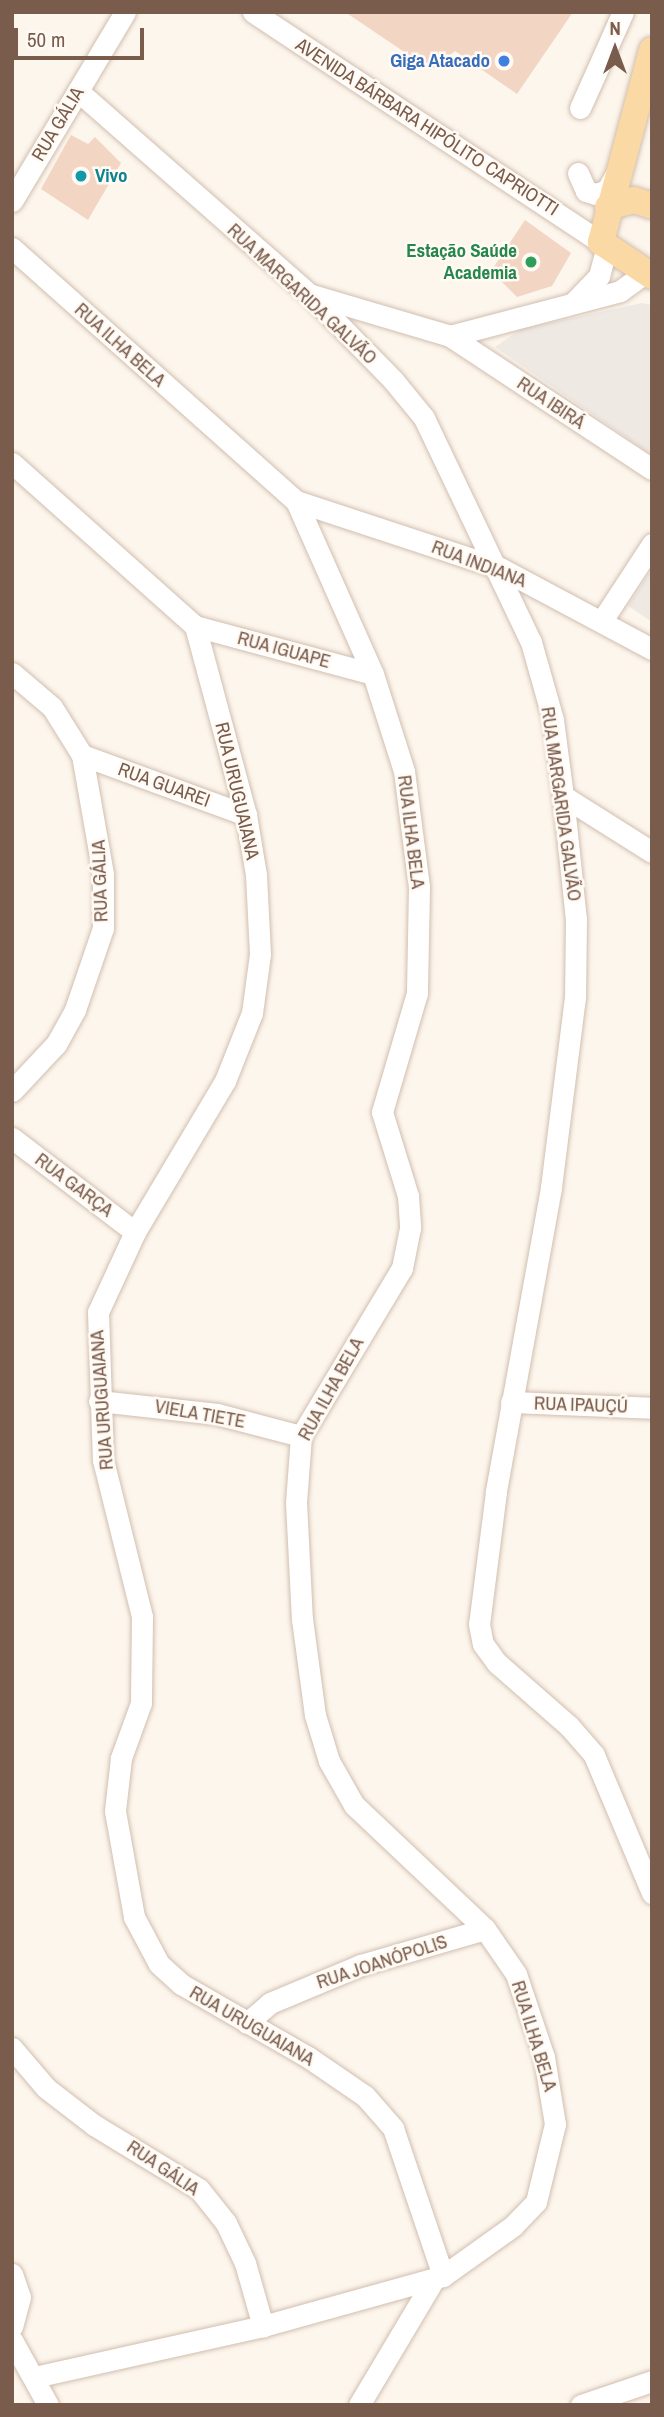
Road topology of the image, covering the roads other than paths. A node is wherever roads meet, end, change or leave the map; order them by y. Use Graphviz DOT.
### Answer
graph roads {
  1 [pos="125,12"];
  2 [pos="253,12"];
  3 [pos="623,12"];
  4 [pos="652,50"];
  5 [pos="78,90"];
  6 [pos="580,108"];
  7 [pos="578,173"];
  8 [pos="616,174"];
  9 [pos="12,201"];
  10 [pos="652,206"];
  11 [pos="608,207"];
  12 [pos="604,244"];
  13 [pos="12,248"];
  14 [pos="650,271"];
  15 [pos="310,295"];
  16 [pos="575,301"];
  17 [pos="450,336"];
  18 [pos="12,463"];
  19 [pos="652,469"];
  20 [pos="296,501"];
  21 [pos="652,544"];
  22 [pos="500,568"];
  23 [pos="603,619"];
  24 [pos="195,626"];
  25 [pos="652,649"];
  26 [pos="12,673"];
  27 [pos="373,674"];
  28 [pos="82,755"];
  29 [pos="563,796"];
  30 [pos="246,815"];
  31 [pos="652,852"];
  32 [pos="12,1091"];
  33 [pos="12,1138"];
  34 [pos="135,1232"];
  35 [pos="99,1401"];
  36 [pos="511,1402"];
  37 [pos="652,1408"];
  38 [pos="300,1436"];
  39 [pos="652,1893"];
  40 [pos="485,1929"];
  41 [pos="247,2023"];
  42 [pos="12,2048"];
  43 [pos="12,2274"];
  44 [pos="438,2277"];
  45 [pos="12,2326"];
  46 [pos="264,2326"];
  47 [pos="12,2340"];
  48 [pos="34,2377"];
  49 [pos="652,2381"];
  50 [pos="48,2405"];
  51 [pos="359,2405"];
  52 [pos="581,2405"];
  1 -- 5 [label="street, RUA GÁLIA"];
  2 -- 12 [label="street, AVENIDA BÁRBARA HIPÓLITO CAPRIOTTI"];
  3 -- 6 [label="street"];
  4 -- 8 [label="main road"];
  5 -- 9 [label="street, RUA GÁLIA"];
  5 -- 15 [label="street, RUA MARGARIDA GALVÃO"];
  7 -- 8 [label="street"];
  8 -- 11 [label="main road"];
  10 -- 11 [label="main road"];
  11 -- 12 [label="main road"];
  12 -- 14 [label="main road"];
  12 -- 16 [label="street"];
  13 -- 20 [label="street, RUA ILHA BELA"];
  14 -- 16 [label="street"];
  15 -- 17 [label="street"];
  15 -- 22 [label="street, RUA MARGARIDA GALVÃO"];
  16 -- 17 [label="street"];
  17 -- 19 [label="street, RUA IBIRÁ"];
  18 -- 24 [label="street"];
  20 -- 22 [label="street, RUA INDIANA"];
  20 -- 27 [label="street, RUA ILHA BELA"];
  21 -- 23 [label="street"];
  22 -- 23 [label="street, RUA INDIANA"];
  22 -- 29 [label="street, RUA MARGARIDA GALVÃO"];
  23 -- 25 [label="street, RUA INDIANA"];
  24 -- 27 [label="street, RUA IGUAPE"];
  24 -- 30 [label="street, RUA URUGUAIANA"];
  26 -- 28 [label="street, RUA GÁLIA"];
  27 -- 38 [label="street, RUA ILHA BELA"];
  28 -- 30 [label="street, RUA GUAREI"];
  28 -- 32 [label="street, RUA GÁLIA"];
  29 -- 31 [label="street"];
  29 -- 36 [label="street, RUA MARGARIDA GALVÃO"];
  30 -- 34 [label="street, RUA URUGUAIANA"];
  33 -- 34 [label="street, RUA GARÇA"];
  34 -- 35 [label="street, RUA URUGUAIANA"];
  35 -- 38 [label="street, VIELA TIETE"];
  35 -- 41 [label="street, RUA URUGUAIANA"];
  36 -- 37 [label="street, RUA IPAUÇÚ"];
  36 -- 39 [label="street, RUA MARGARIDA GALVÃO"];
  38 -- 40 [label="street, RUA ILHA BELA"];
  40 -- 41 [label="street, RUA JOANÓPOLIS"];
  40 -- 44 [label="street, RUA ILHA BELA"];
  41 -- 44 [label="street, RUA URUGUAIANA"];
  42 -- 46 [label="street, RUA GÁLIA"];
  43 -- 45 [label="street"];
  44 -- 46 [label="street, RUA ILHA BELA"];
  44 -- 51 [label="street"];
  46 -- 48 [label="street, RUA ILHA BELA"];
  47 -- 48 [label="street"];
  48 -- 50 [label="street"];
  49 -- 52 [label="street"];
}
